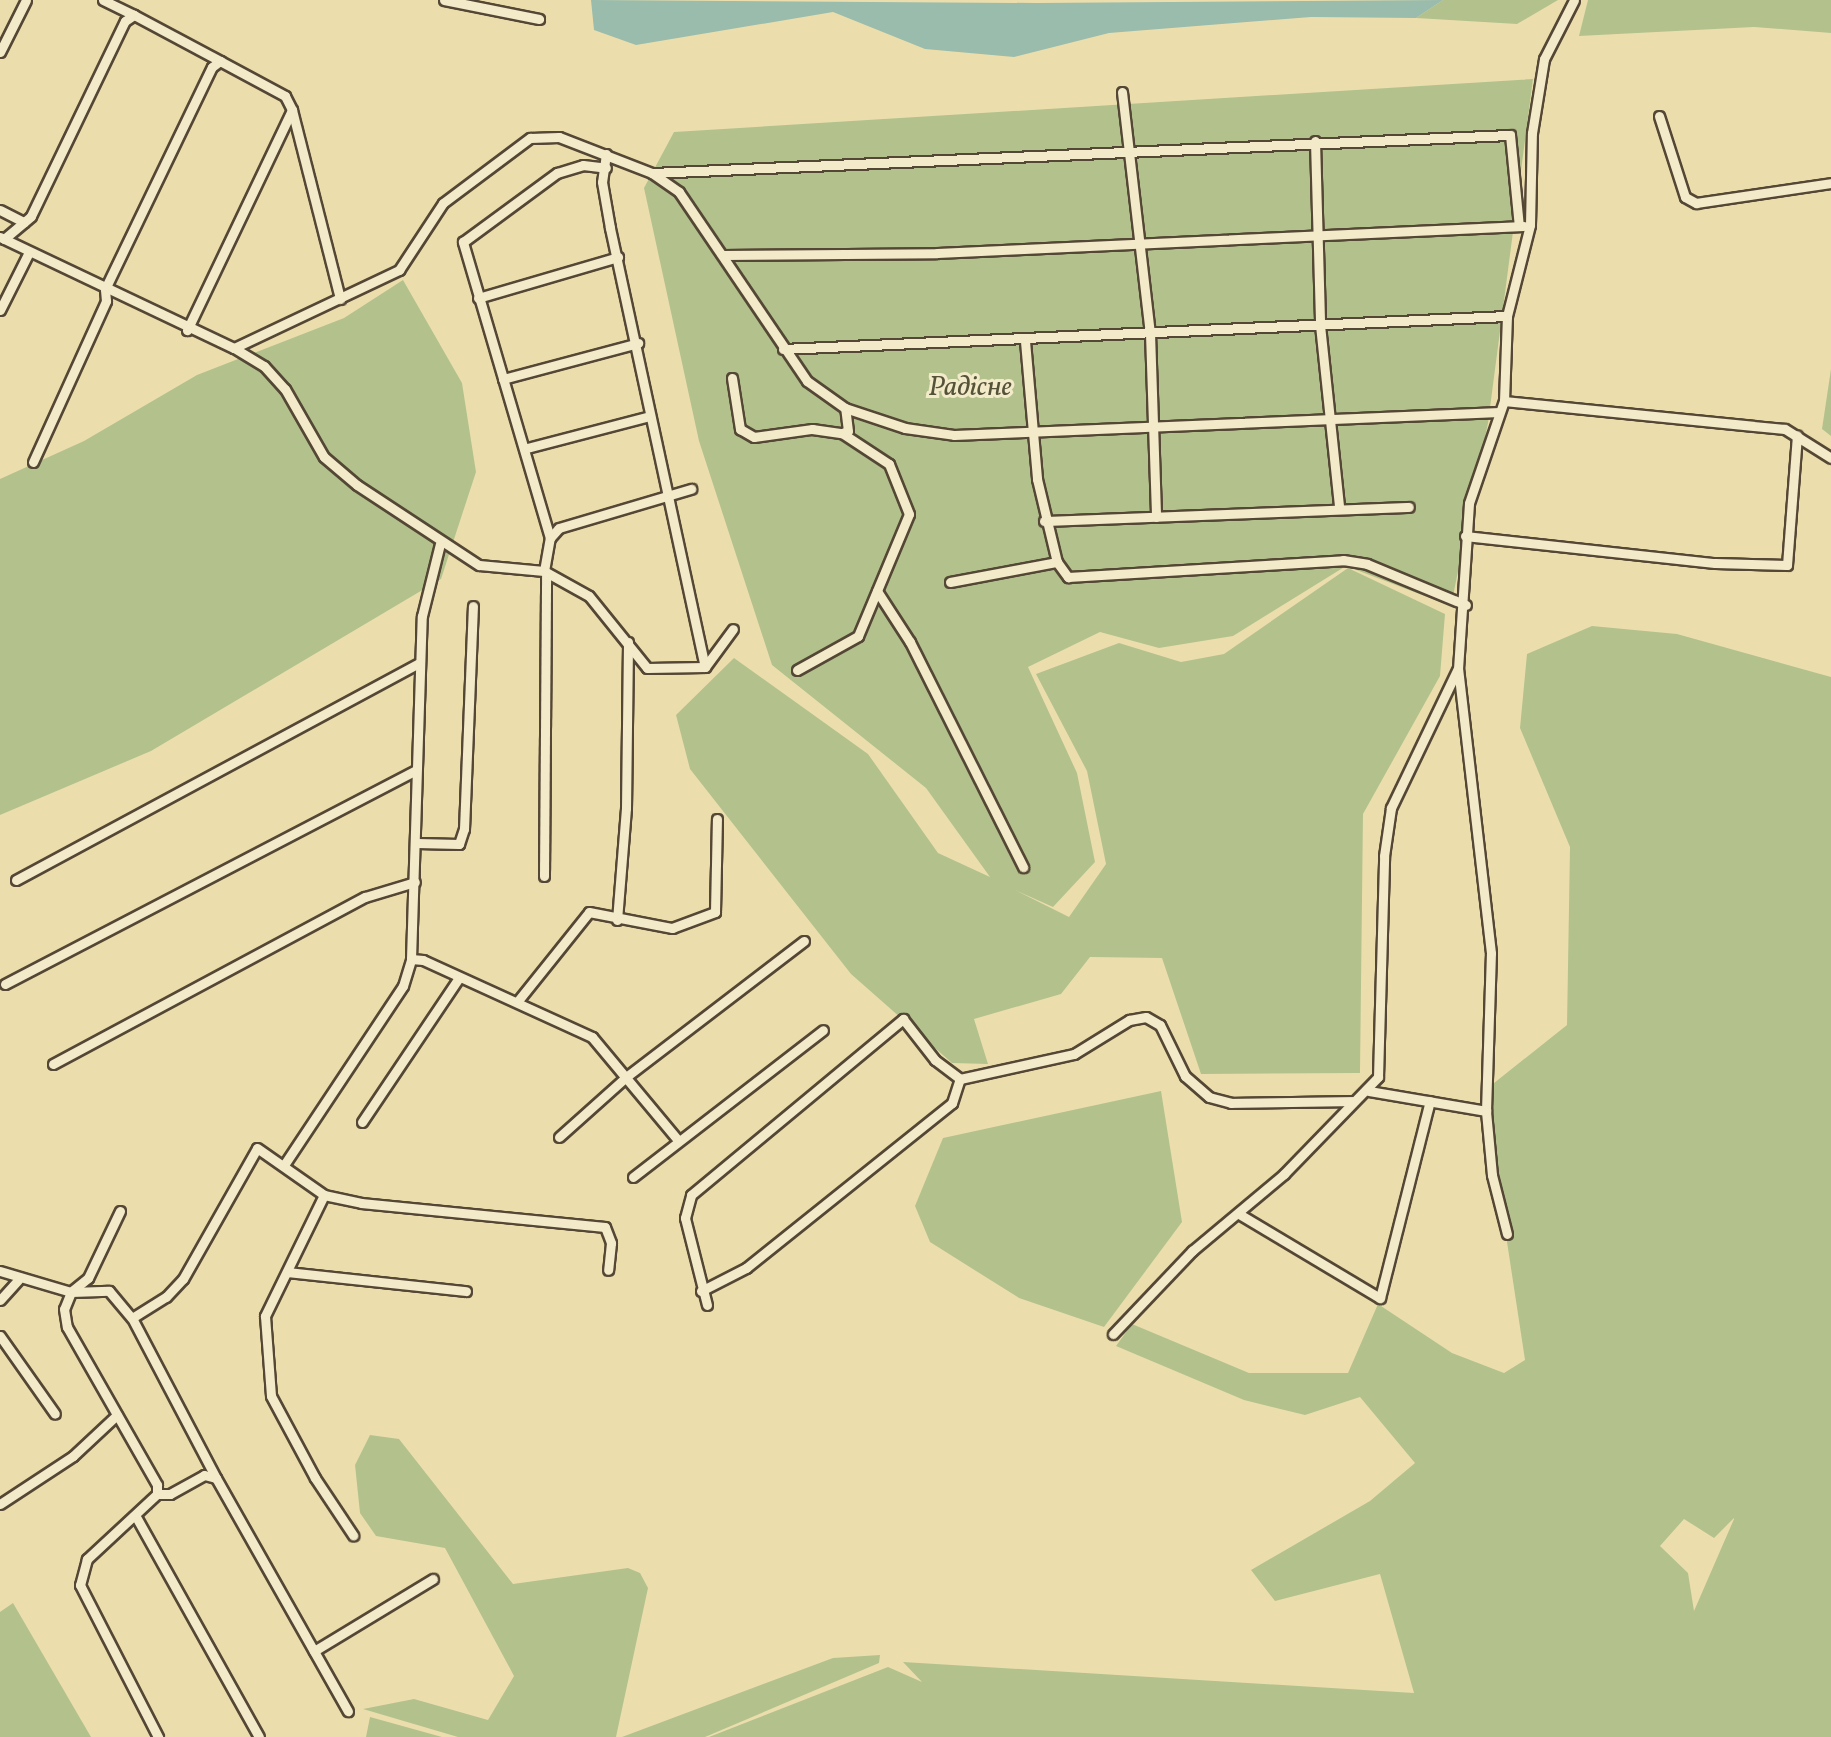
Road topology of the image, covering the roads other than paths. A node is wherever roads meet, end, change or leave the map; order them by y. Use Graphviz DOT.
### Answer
graph roads {
  1 [pos="26,0"];
  2 [pos="103,0"];
  3 [pos="444,0"];
  4 [pos="1574,0"];
  5 [pos="134,15"];
  6 [pos="539,19"];
  7 [pos="0,52"];
  8 [pos="220,61"];
  9 [pos="1122,92"];
  10 [pos="292,110"];
  11 [pos="1659,116"];
  12 [pos="1315,141"];
  13 [pos="1128,150"];
  14 [pos="606,154"];
  15 [pos="606,168"];
  16 [pos="652,173"];
  17 [pos="1831,183"];
  18 [pos="0,210"];
  19 [pos="24,222"];
  20 [pos="1530,225"];
  21 [pos="1519,226"];
  22 [pos="1315,233"];
  23 [pos="2,238"];
  24 [pos="1138,243"];
  25 [pos="29,252"];
  26 [pos="723,255"];
  27 [pos="618,257"];
  28 [pos="105,289"];
  29 [pos="478,298"];
  30 [pos="340,299"];
  31 [pos="0,310"];
  32 [pos="1507,316"];
  33 [pos="1320,325"];
  34 [pos="187,330"];
  35 [pos="1150,333"];
  36 [pos="1025,341"];
  37 [pos="638,343"];
  38 [pos="234,348"];
  39 [pos="783,349"];
  40 [pos="732,378"];
  41 [pos="503,379"];
  42 [pos="1504,401"];
  43 [pos="845,408"];
  44 [pos="1500,412"];
  45 [pos="650,416"];
  46 [pos="1331,418"];
  47 [pos="1153,424"];
  48 [pos="1032,431"];
  49 [pos="842,433"];
  50 [pos="1797,435"];
  51 [pos="527,448"];
  52 [pos="1831,458"];
  53 [pos="33,462"];
  54 [pos="691,489"];
  55 [pos="669,496"];
  56 [pos="1339,507"];
  57 [pos="1409,507"];
  58 [pos="1156,517"];
  59 [pos="1044,521"];
  60 [pos="1465,536"];
  61 [pos="550,538"];
  62 [pos="440,544"];
  63 [pos="1057,562"];
  64 [pos="545,573"];
  65 [pos="950,582"];
  66 [pos="877,591"];
  67 [pos="1466,605"];
  68 [pos="473,606"];
  69 [pos="733,629"];
  70 [pos="628,642"];
  71 [pos="419,663"];
  72 [pos="705,667"];
  73 [pos="1458,669"];
  74 [pos="797,670"];
  75 [pos="416,770"];
  76 [pos="717,819"];
  77 [pos="417,843"];
  78 [pos="1023,867"];
  79 [pos="544,876"];
  80 [pos="16,880"];
  81 [pos="415,882"];
  82 [pos="617,920"];
  83 [pos="804,941"];
  84 [pos="411,959"];
  85 [pos="458,979"];
  86 [pos="5,984"];
  87 [pos="517,1002"];
  88 [pos="823,1030"];
  89 [pos="53,1064"];
  90 [pos="626,1077"];
  91 [pos="960,1079"];
  92 [pos="1369,1091"];
  93 [pos="1352,1101"];
  94 [pos="1430,1101"];
  95 [pos="1486,1111"];
  96 [pos="362,1122"];
  97 [pos="559,1137"];
  98 [pos="677,1139"];
  99 [pos="284,1165"];
  100 [pos="633,1177"];
  101 [pos="324,1195"];
  102 [pos="120,1211"];
  103 [pos="1239,1214"];
  104 [pos="1507,1234"];
  105 [pos="608,1270"];
  106 [pos="0,1271"];
  107 [pos="287,1272"];
  108 [pos="18,1280"];
  109 [pos="466,1291"];
  110 [pos="701,1291"];
  111 [pos="71,1292"];
  112 [pos="0,1300"];
  113 [pos="707,1305"];
  114 [pos="132,1318"];
  115 [pos="1113,1334"];
  116 [pos="0,1336"];
  117 [pos="55,1414"];
  118 [pos="117,1415"];
  119 [pos="216,1478"];
  120 [pos="157,1494"];
  121 [pos="0,1504"];
  122 [pos="135,1515"];
  123 [pos="353,1535"];
  124 [pos="433,1579"];
  125 [pos="314,1651"];
  126 [pos="348,1711"];
  127 [pos="158,1737"];
  128 [pos="259,1737"];
  1 -- 7 [label="street"];
  2 -- 5 [label="street"];
  3 -- 6 [label="street"];
  4 -- 20 [label="street"];
  5 -- 8 [label="street"];
  5 -- 19 [label="street"];
  8 -- 10 [label="street"];
  8 -- 28 [label="street"];
  9 -- 13 [label="street"];
  10 -- 30 [label="street"];
  10 -- 34 [label="street"];
  11 -- 17 [label="street"];
  12 -- 13 [label="street"];
  12 -- 21 [label="street"];
  12 -- 22 [label="street"];
  13 -- 16 [label="street"];
  13 -- 24 [label="street"];
  14 -- 15 [label="street"];
  14 -- 16 [label="street"];
  14 -- 30 [label="street"];
  15 -- 27 [label="street"];
  15 -- 29 [label="street"];
  16 -- 26 [label="street"];
  18 -- 19 [label="street"];
  19 -- 23 [label="street"];
  20 -- 21 [label="street"];
  20 -- 32 [label="street"];
  21 -- 22 [label="street"];
  22 -- 24 [label="street"];
  22 -- 33 [label="street"];
  23 -- 25 [label="street"];
  24 -- 26 [label="street"];
  24 -- 35 [label="street"];
  25 -- 28 [label="street"];
  25 -- 31 [label="street"];
  26 -- 39 [label="street"];
  27 -- 29 [label="street"];
  27 -- 37 [label="street"];
  28 -- 34 [label="street"];
  28 -- 53 [label="street"];
  29 -- 41 [label="street"];
  30 -- 38 [label="street"];
  32 -- 33 [label="street"];
  32 -- 42 [label="street"];
  33 -- 35 [label="street"];
  33 -- 46 [label="street"];
  34 -- 38 [label="street"];
  35 -- 36 [label="street"];
  35 -- 47 [label="street"];
  36 -- 39 [label="street"];
  36 -- 48 [label="street"];
  37 -- 41 [label="street"];
  37 -- 45 [label="street"];
  38 -- 62 [label="street"];
  39 -- 43 [label="street"];
  40 -- 49 [label="street"];
  41 -- 51 [label="street"];
  42 -- 44 [label="street"];
  42 -- 50 [label="street"];
  43 -- 48 [label="street"];
  43 -- 49 [label="street"];
  44 -- 46 [label="street"];
  44 -- 60 [label="street"];
  45 -- 51 [label="street"];
  45 -- 55 [label="street"];
  46 -- 47 [label="street"];
  46 -- 56 [label="street"];
  47 -- 48 [label="street"];
  47 -- 58 [label="street"];
  48 -- 59 [label="street"];
  49 -- 66 [label="street"];
  50 -- 52 [label="street"];
  50 -- 60 [label="street"];
  51 -- 61 [label="street"];
  54 -- 55 [label="street"];
  55 -- 61 [label="street"];
  55 -- 72 [label="street"];
  56 -- 57 [label="street"];
  56 -- 58 [label="street"];
  58 -- 59 [label="street"];
  59 -- 63 [label="street"];
  60 -- 67 [label="street"];
  61 -- 64 [label="street"];
  62 -- 64 [label="street"];
  62 -- 71 [label="street"];
  63 -- 65 [label="street"];
  63 -- 67 [label="street"];
  64 -- 70 [label="street"];
  64 -- 79 [label="street"];
  66 -- 74 [label="street"];
  66 -- 78 [label="street"];
  67 -- 73 [label="street"];
  68 -- 77 [label="street"];
  69 -- 72 [label="street"];
  70 -- 72 [label="street"];
  70 -- 82 [label="street"];
  71 -- 75 [label="street"];
  71 -- 80 [label="street"];
  73 -- 92 [label="street"];
  73 -- 95 [label="street"];
  75 -- 77 [label="street"];
  75 -- 86 [label="street"];
  76 -- 82 [label="street"];
  77 -- 81 [label="street"];
  81 -- 84 [label="street"];
  81 -- 89 [label="street"];
  82 -- 87 [label="street"];
  83 -- 90 [label="street"];
  84 -- 85 [label="street"];
  84 -- 99 [label="street"];
  85 -- 87 [label="street"];
  85 -- 96 [label="street"];
  87 -- 90 [label="street"];
  88 -- 98 [label="street"];
  90 -- 97 [label="street"];
  90 -- 98 [label="street"];
  91 -- 93 [label="street"];
  91 -- 110 [label="street"];
  91 -- 110 [label="street"];
  92 -- 93 [label="street"];
  92 -- 94 [label="street"];
  93 -- 103 [label="street"];
  94 -- 95 [label="street"];
  94 -- 103 [label="street"];
  95 -- 104 [label="street"];
  98 -- 100 [label="street"];
  99 -- 101 [label="street"];
  99 -- 114 [label="street"];
  101 -- 105 [label="street"];
  101 -- 107 [label="street"];
  102 -- 111 [label="street"];
  103 -- 115 [label="street"];
  106 -- 108 [label="street"];
  107 -- 109 [label="street"];
  107 -- 123 [label="street"];
  108 -- 111 [label="street"];
  108 -- 112 [label="street"];
  110 -- 113 [label="street"];
  111 -- 114 [label="street"];
  111 -- 118 [label="street"];
  114 -- 119 [label="street"];
  116 -- 117 [label="street"];
  118 -- 120 [label="street"];
  118 -- 121 [label="street"];
  119 -- 120 [label="street"];
  119 -- 125 [label="street"];
  120 -- 122 [label="street"];
  122 -- 127 [label="street"];
  122 -- 128 [label="street"];
  124 -- 125 [label="street"];
  125 -- 126 [label="street"];
}
